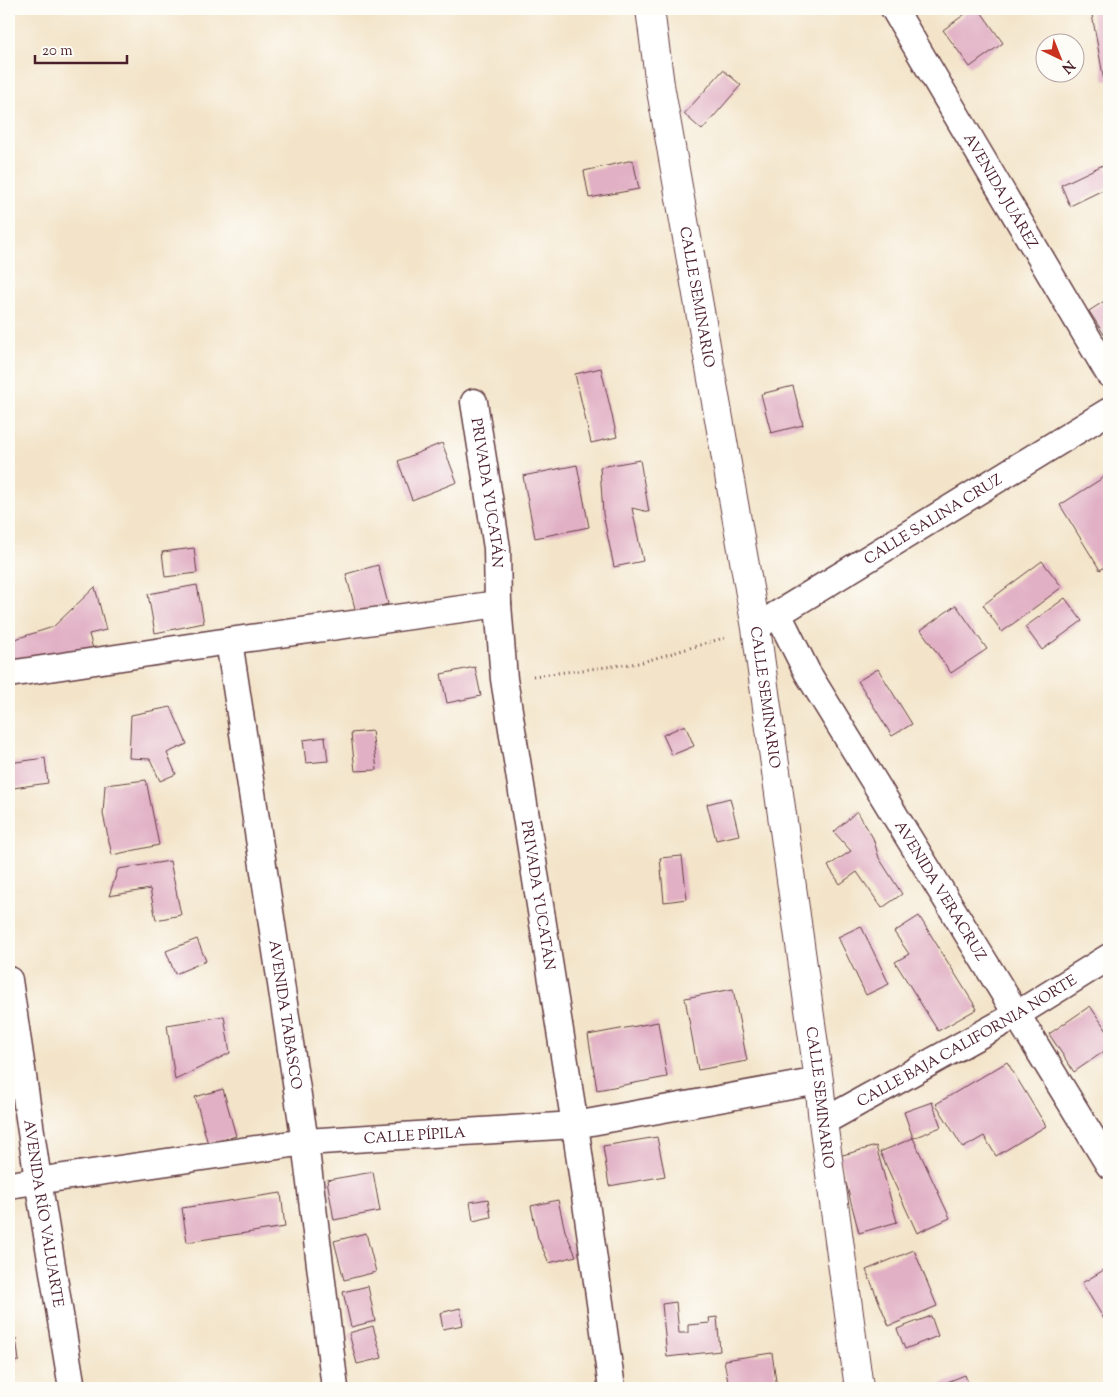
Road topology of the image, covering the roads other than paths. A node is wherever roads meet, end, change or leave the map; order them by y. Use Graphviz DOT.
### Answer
graph roads {
  1 [pos="650,9"];
  2 [pos="894,9"];
  3 [pos="1109,374"];
  4 [pos="474,402"];
  5 [pos="1109,411"];
  6 [pos="498,604"];
  7 [pos="767,621"];
  8 [pos="229,641"];
  9 [pos="9,674"];
  10 [pos="1109,957"];
  11 [pos="9,980"];
  12 [pos="1016,1015"];
  13 [pos="819,1081"];
  14 [pos="823,1122"];
  15 [pos="575,1125"];
  16 [pos="305,1142"];
  17 [pos="1109,1165"];
  18 [pos="38,1180"];
  19 [pos="9,1185"];
  20 [pos="72,1388"];
  21 [pos="335,1388"];
  22 [pos="612,1388"];
  23 [pos="859,1388"];
  1 -- 7 [label="street, CALLE SEMINARIO"];
  2 -- 3 [label="street, AVENIDA JUÁREZ"];
  4 -- 6 [label="street, PRIVADA YUCATÁN"];
  5 -- 7 [label="street, CALLE SALINA CRUZ"];
  6 -- 8 [label="street"];
  6 -- 15 [label="street, PRIVADA YUCATÁN"];
  7 -- 12 [label="street, AVENIDA VERACRUZ"];
  7 -- 13 [label="street, CALLE SEMINARIO"];
  8 -- 9 [label="street"];
  8 -- 16 [label="street, AVENIDA TABASCO"];
  10 -- 12 [label="street, CALLE BAJA CALIFORNIA NORTE"];
  11 -- 18 [label="street, AVENIDA RÍO VALUARTE"];
  12 -- 14 [label="street, CALLE BAJA CALIFORNIA NORTE"];
  12 -- 17 [label="street, AVENIDA VERACRUZ"];
  13 -- 14 [label="street, CALLE SEMINARIO"];
  13 -- 15 [label="street, CALLE PÍPILA"];
  14 -- 23 [label="street, CALLE SEMINARIO"];
  15 -- 16 [label="street, CALLE PÍPILA"];
  15 -- 22 [label="street, PRIVADA YUCATÁN"];
  16 -- 18 [label="street, CALLE PÍPILA"];
  16 -- 21 [label="street, AVENIDA TABASCO"];
  18 -- 19 [label="street, CALLE PÍPILA"];
  18 -- 20 [label="street, AVENIDA RÍO VALUARTE"];
}
